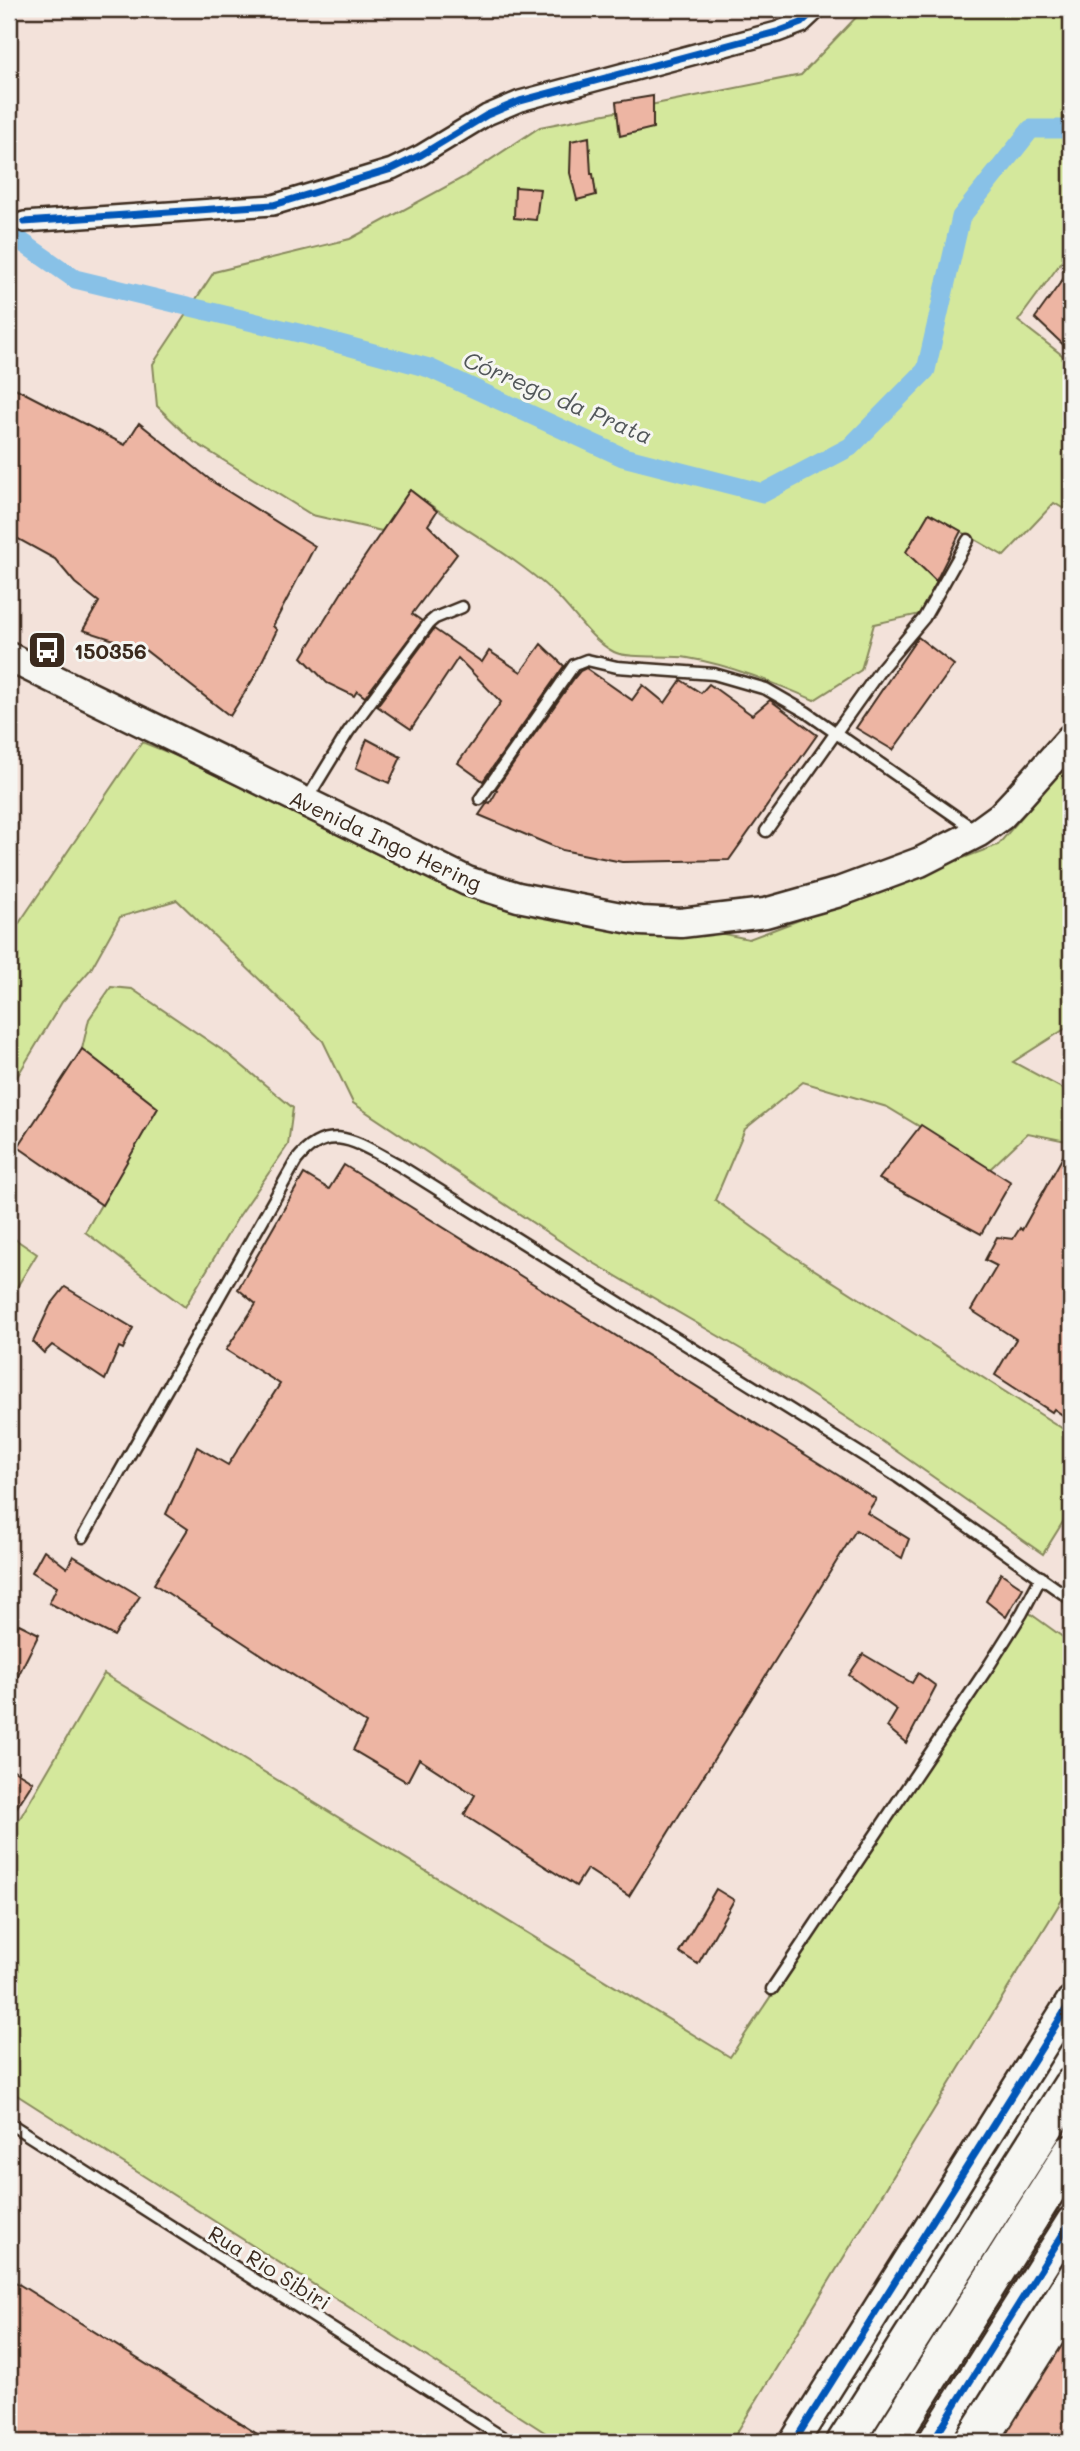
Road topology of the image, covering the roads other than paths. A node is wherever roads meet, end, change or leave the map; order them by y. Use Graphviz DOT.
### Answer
graph roads {
  1 [pos="816,9"];
  2 [pos="24,222"];
  3 [pos="968,540"];
  4 [pos="462,607"];
  5 [pos="9,657"];
  6 [pos="837,733"];
  7 [pos="1071,738"];
  8 [pos="480,799"];
  9 [pos="305,802"];
  10 [pos="766,831"];
  11 [pos="979,832"];
  12 [pos="83,1537"];
  13 [pos="1041,1577"];
  14 [pos="1071,1599"];
  15 [pos="772,1989"];
  16 [pos="1071,2001"];
  17 [pos="1071,2086"];
  18 [pos="9,2123"];
  19 [pos="1071,2153"];
  20 [pos="1071,2221"];
  21 [pos="510,2442"];
  22 [pos="794,2442"];
  23 [pos="845,2442"];
  24 [pos="889,2442"];
  25 [pos="932,2442"];
  1 -- 2 [label="street"];
  3 -- 6 [label="lane"];
  4 -- 9 [label="lane"];
  5 -- 9 [label="main road, Avenida Ingo Hering"];
  6 -- 8 [label="lane"];
  6 -- 10 [label="lane"];
  6 -- 11 [label="lane"];
  7 -- 11 [label="main road, Avenida Ingo Hering"];
  9 -- 11 [label="main road, Avenida Ingo Hering"];
  12 -- 13 [label="lane"];
  13 -- 14 [label="lane"];
  13 -- 15 [label="lane"];
  16 -- 22 [label="main road"];
  17 -- 23 [label="highway"];
  18 -- 21 [label="lane, Rua Rio Sibiri"];
  19 -- 24 [label="highway"];
  20 -- 25 [label="main road"];
}
